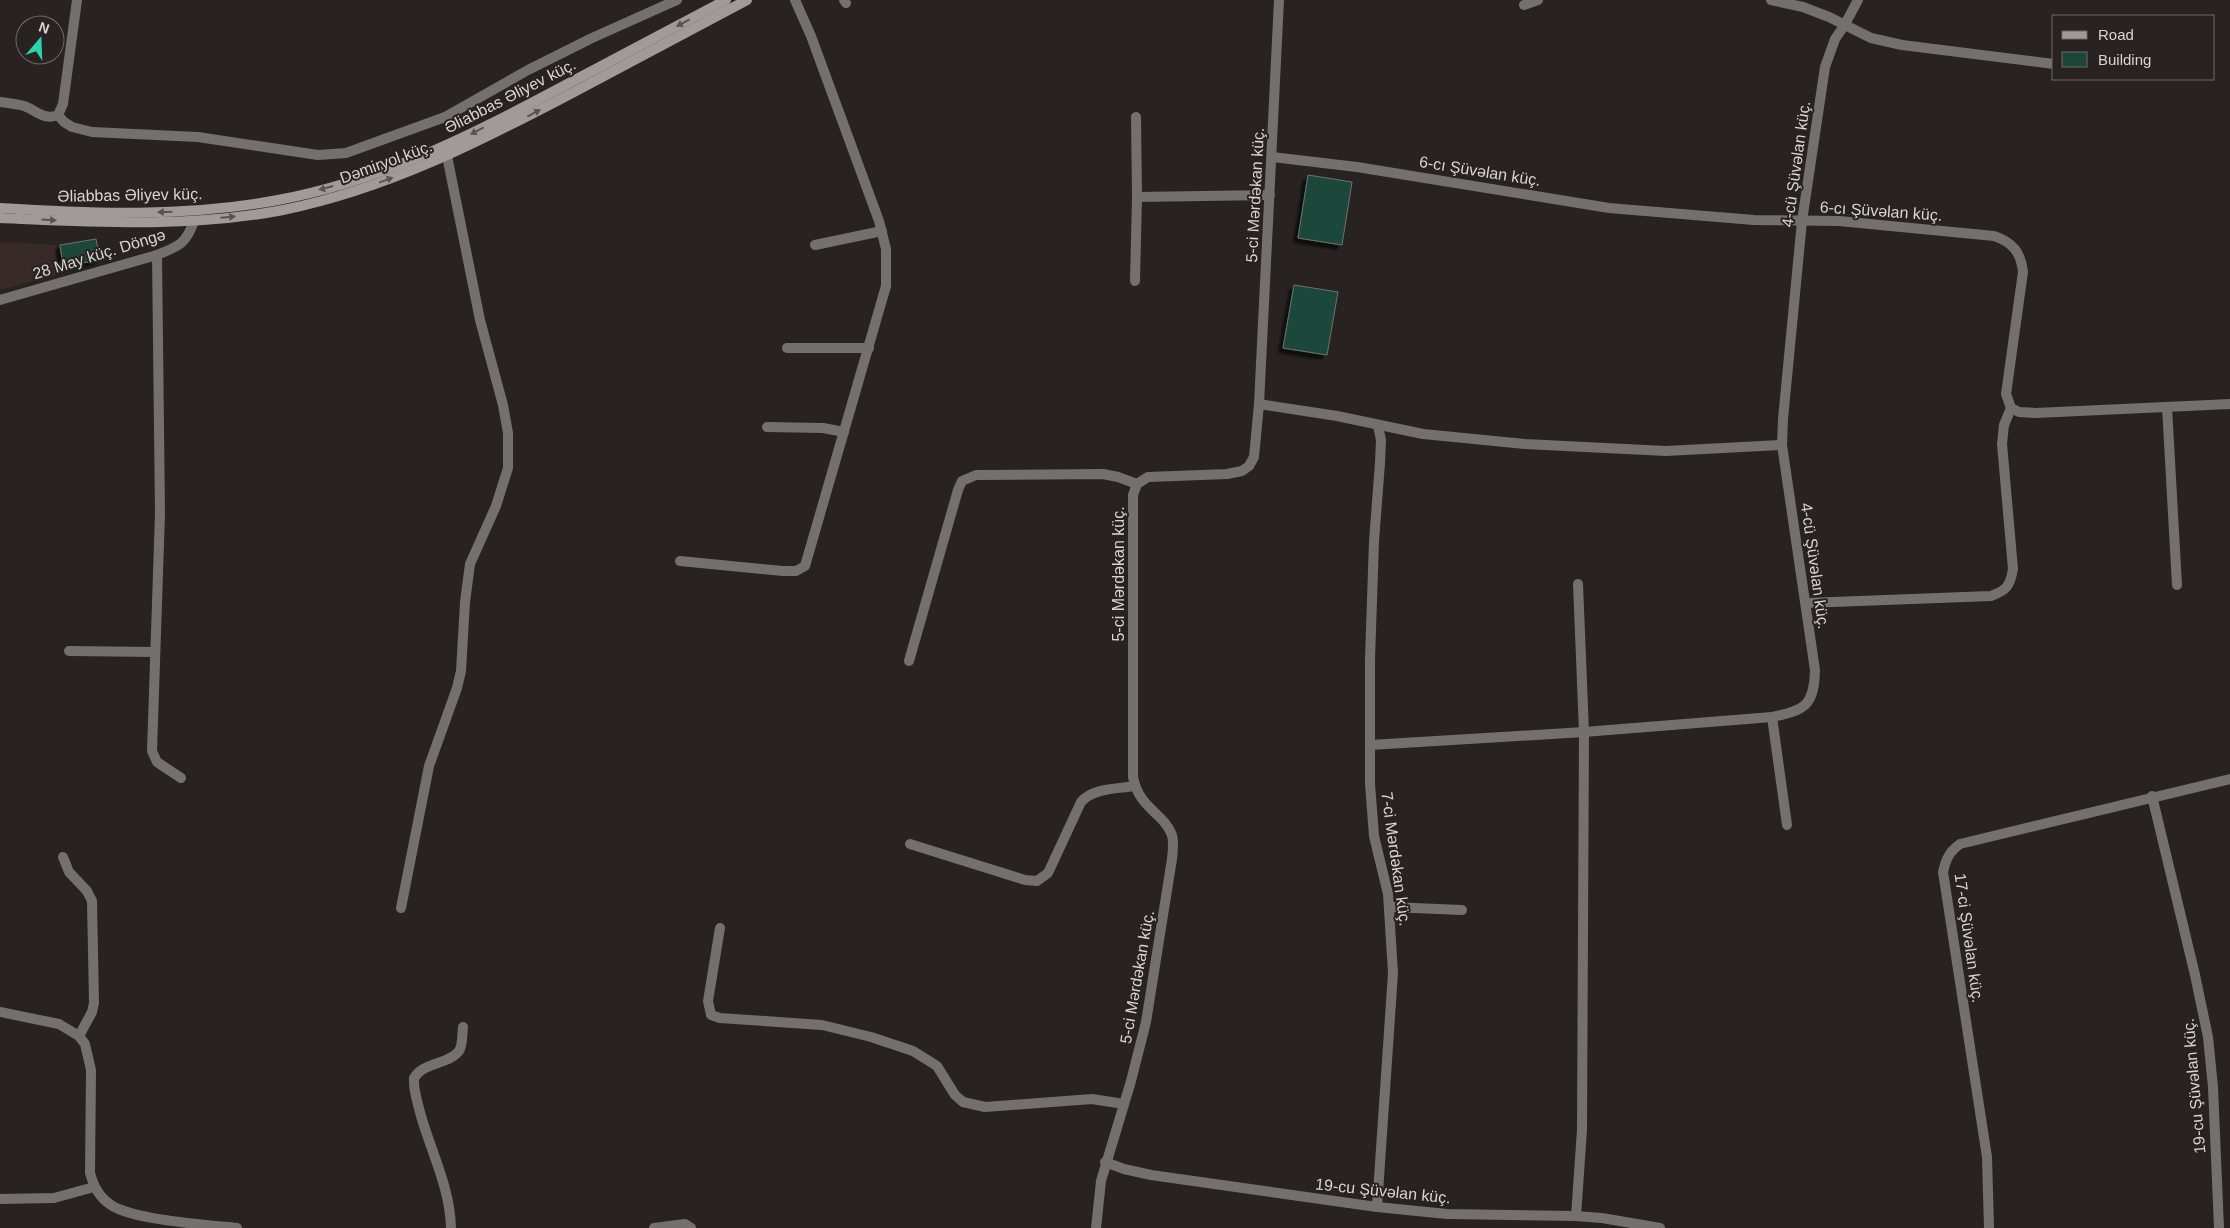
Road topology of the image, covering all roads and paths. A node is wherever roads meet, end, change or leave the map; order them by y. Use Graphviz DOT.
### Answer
graph roads {
  1 [pos="77,0"];
  2 [pos="677,0"];
  3 [pos="726,0"];
  4 [pos="747,0"];
  5 [pos="795,0"];
  6 [pos="1279,0"];
  7 [pos="1538,0"];
  8 [pos="1771,0"];
  9 [pos="1858,0"];
  10 [pos="1524,5"];
  11 [pos="1844,26"];
  12 [pos="2052,64"];
  13 [pos="0,102"];
  14 [pos="58,115"];
  15 [pos="1136,117"];
  16 [pos="447,156"];
  17 [pos="1272,156"];
  18 [pos="1270,195"];
  19 [pos="1137,197"];
  20 [pos="0,208"];
  21 [pos="0,218"];
  22 [pos="1802,220"];
  23 [pos="194,221"];
  24 [pos="882,231"];
  25 [pos="815,244"];
  26 [pos="157,255"];
  27 [pos="1134,281"];
  28 [pos="0,300"];
  29 [pos="787,348"];
  30 [pos="869,348"];
  31 [pos="1259,404"];
  32 [pos="2230,404"];
  33 [pos="2167,407"];
  34 [pos="2011,408"];
  35 [pos="1378,426"];
  36 [pos="767,427"];
  37 [pos="844,432"];
  38 [pos="1782,445"];
  39 [pos="1137,484"];
  40 [pos="680,561"];
  41 [pos="1578,584"];
  42 [pos="2177,585"];
  43 [pos="1806,603"];
  44 [pos="69,652"];
  45 [pos="155,652"];
  46 [pos="909,661"];
  47 [pos="1772,717"];
  48 [pos="1584,732"];
  49 [pos="1370,745"];
  50 [pos="181,778"];
  51 [pos="2230,779"];
  52 [pos="1134,786"];
  53 [pos="2152,796"];
  54 [pos="1787,825"];
  55 [pos="910,844"];
  56 [pos="63,857"];
  57 [pos="1390,907"];
  58 [pos="401,908"];
  59 [pos="1462,910"];
  60 [pos="720,928"];
  61 [pos="0,1012"];
  62 [pos="463,1027"];
  63 [pos="79,1036"];
  64 [pos="1124,1104"];
  65 [pos="1105,1162"];
  66 [pos="94,1187"];
  67 [pos="0,1199"];
  68 [pos="1377,1207"];
  69 [pos="1576,1216"];
  70 [pos="231,1228"];
  71 [pos="451,1228"];
  72 [pos="654,1228"];
  73 [pos="691,1228"];
  74 [pos="1096,1228"];
  75 [pos="1660,1228"];
  76 [pos="1989,1228"];
  77 [pos="2219,1228"];
  1 -- 14 [label="street"];
  2 -- 14 [label="street, Dəmiryol küç."];
  3 -- 20 [label="main road, Əliabbas Əliyev küç., one-way"];
  16 -- 4 [label="main road, Dəmiryol küç., one-way"];
  5 -- 24 [label="street"];
  6 -- 17 [label="street, 5-ci Mərdəkan küç."];
  7 -- 10 [label="street"];
  8 -- 11 [label="street"];
  9 -- 11 [label="street, 4-cü Şüvəlan küç."];
  11 -- 12 [label="street"];
  11 -- 22 [label="street, 4-cü Şüvəlan küç."];
  13 -- 14 [label="street"];
  15 -- 19 [label="street"];
  23 -- 16 [label="main road, Dəmiryol küç., one-way"];
  16 -- 58 [label="street"];
  17 -- 18 [label="street, 5-ci Mərdəkan küç."];
  17 -- 22 [label="street, 6-cı Şüvəlan küç."];
  18 -- 19 [label="street"];
  18 -- 31 [label="street, 5-ci Mərdəkan küç."];
  19 -- 27 [label="street"];
  21 -- 23 [label="main road, Dəmiryol küç., one-way"];
  22 -- 34 [label="street, 6-cı Şüvəlan küç."];
  22 -- 38 [label="street, 4-cü Şüvəlan küç."];
  23 -- 26 [label="street, 28 May küç. Döngə"];
  24 -- 25 [label="street"];
  24 -- 30 [label="street"];
  26 -- 28 [label="street, 28 May küç. Döngə"];
  26 -- 45 [label="street"];
  29 -- 30 [label="street"];
  30 -- 37 [label="street"];
  31 -- 35 [label="street"];
  31 -- 39 [label="street, 5-ci Mərdəkan küç."];
  32 -- 33 [label="street"];
  33 -- 34 [label="street"];
  33 -- 42 [label="street"];
  34 -- 43 [label="street"];
  35 -- 38 [label="street"];
  35 -- 49 [label="street, 7-ci Mərdəkan küç."];
  36 -- 37 [label="street"];
  37 -- 40 [label="street"];
  38 -- 43 [label="street, 4-cü Şüvəlan küç."];
  39 -- 46 [label="street"];
  39 -- 52 [label="street, 5-ci Mərdəkan küç."];
  41 -- 48 [label="street"];
  43 -- 47 [label="street, 4-cü Şüvəlan küç."];
  44 -- 45 [label="street"];
  45 -- 50 [label="street"];
  47 -- 48 [label="street, 4-cü Şüvəlan küç."];
  47 -- 54 [label="street"];
  48 -- 49 [label="street, 4-cü Şüvəlan küç."];
  48 -- 69 [label="street"];
  49 -- 57 [label="street, 7-ci Mərdəkan küç."];
  51 -- 53 [label="street, 17-ci Şüvəlan küç."];
  52 -- 55 [label="street"];
  52 -- 64 [label="street, 5-ci Mərdəkan küç."];
  53 -- 76 [label="street, 17-ci Şüvəlan küç."];
  53 -- 77 [label="street, 19-cu Şüvəlan küç."];
  56 -- 63 [label="street"];
  57 -- 59 [label="street"];
  57 -- 68 [label="street, 7-ci Mərdəkan küç."];
  60 -- 64 [label="street"];
  61 -- 63 [label="street"];
  62 -- 71 [label="street"];
  63 -- 66 [label="street"];
  64 -- 65 [label="street, 5-ci Mərdəkan küç."];
  65 -- 68 [label="street, 19-cu Şüvəlan küç."];
  65 -- 74 [label="street, 5-ci Mərdəkan küç."];
  66 -- 67 [label="street"];
  66 -- 70 [label="street"];
  68 -- 69 [label="street, 19-cu Şüvəlan küç."];
  69 -- 75 [label="street, 19-cu Şüvəlan küç."];
  72 -- 73 [label="street"];
}
